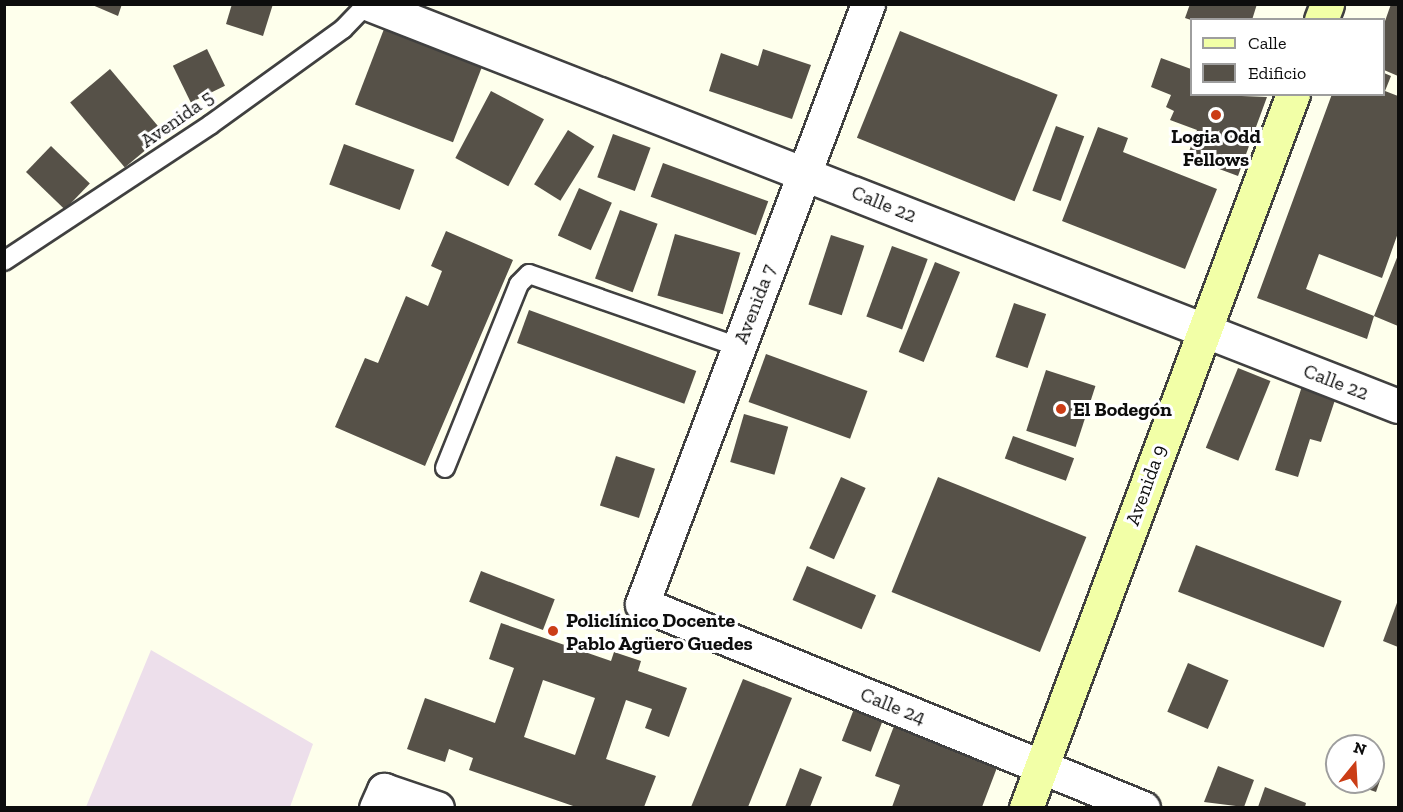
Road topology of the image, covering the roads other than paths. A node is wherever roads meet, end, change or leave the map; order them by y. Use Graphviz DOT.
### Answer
graph roads {
  1 [pos="368,4"];
  2 [pos="868,4"];
  3 [pos="1292,96"];
  4 [pos="804,173"];
  5 [pos="4,261"];
  6 [pos="1204,331"];
  7 [pos="739,347"];
  8 [pos="1398,406"];
  9 [pos="445,468"];
  10 [pos="642,604"];
  11 [pos="1041,767"];
  12 [pos="376,807"];
  13 [pos="437,807"];
  14 [pos="1026,807"];
  15 [pos="1143,807"];
  1 -- 4 [label="street, Calle 22"];
  1 -- 5 [label="lane, Avenida 5"];
  2 -- 4 [label="street, Avenida 7"];
  3 -- 6 [label="main road, Avenida 9"];
  4 -- 6 [label="street, Calle 22"];
  4 -- 7 [label="street, Avenida 7"];
  6 -- 8 [label="street, Calle 22"];
  6 -- 11 [label="main road, Avenida 9"];
  7 -- 9 [label="lane"];
  7 -- 10 [label="street, Avenida 7"];
  10 -- 11 [label="street, Calle 24"];
  11 -- 14 [label="main road, Avenida 9"];
  11 -- 15 [label="street, Calle 24"];
  12 -- 13 [label="street"];
}
